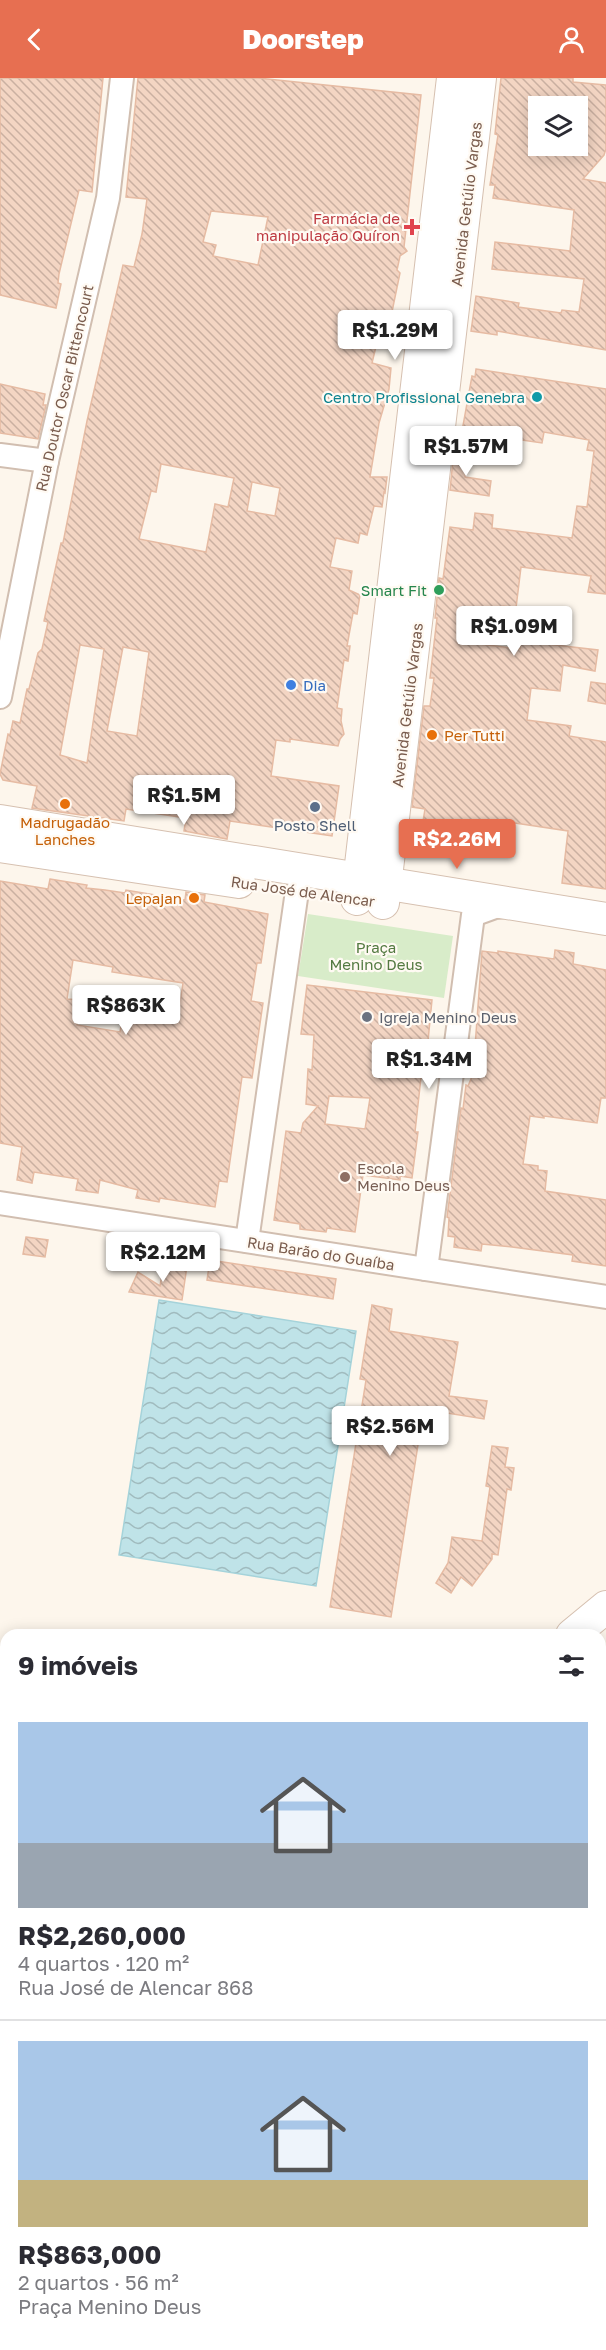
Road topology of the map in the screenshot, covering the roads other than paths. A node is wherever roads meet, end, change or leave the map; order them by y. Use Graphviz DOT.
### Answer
graph roads {
  1 [pos="122,78"];
  2 [pos="453,78"];
  3 [pos="480,78"];
  4 [pos="0,455"];
  5 [pos="47,461"];
  6 [pos="0,697"];
  7 [pos="0,821"];
  8 [pos="0,846"];
  9 [pos="297,891"];
  10 [pos="371,892"];
  11 [pos="520,904"];
  12 [pos="473,915"];
  13 [pos="606,919"];
  14 [pos="606,937"];
  15 [pos="0,1203"];
  16 [pos="247,1241"];
  17 [pos="426,1269"];
  18 [pos="606,1297"];
  19 [pos="606,1607"];
  20 [pos="579,1629"];
  1 -- 5 [label="street, Rua Doutor Oscar Bittencourt"];
  2 -- 10 [label="main road, Avenida Getúlio Vargas"];
  3 -- 10 [label="main road, Avenida Getúlio Vargas"];
  4 -- 5 [label="street"];
  5 -- 6 [label="street, Rua Doutor Oscar Bittencourt"];
  7 -- 10 [label="main road, Rua José de Alencar"];
  8 -- 9 [label="main road, Rua José de Alencar"];
  9 -- 10 [label="main road, Rua José de Alencar"];
  9 -- 16 [label="street"];
  10 -- 11 [label="main road"];
  10 -- 12 [label="main road, Rua José de Alencar"];
  11 -- 12 [label="street"];
  11 -- 13 [label="main road"];
  12 -- 14 [label="main road, Rua José de Alencar"];
  12 -- 17 [label="street"];
  15 -- 16 [label="street, Rua Barão do Guaíba"];
  16 -- 17 [label="street, Rua Barão do Guaíba"];
  17 -- 18 [label="street, Rua Barão do Guaíba"];
  19 -- 20 [label="main road"];
}
